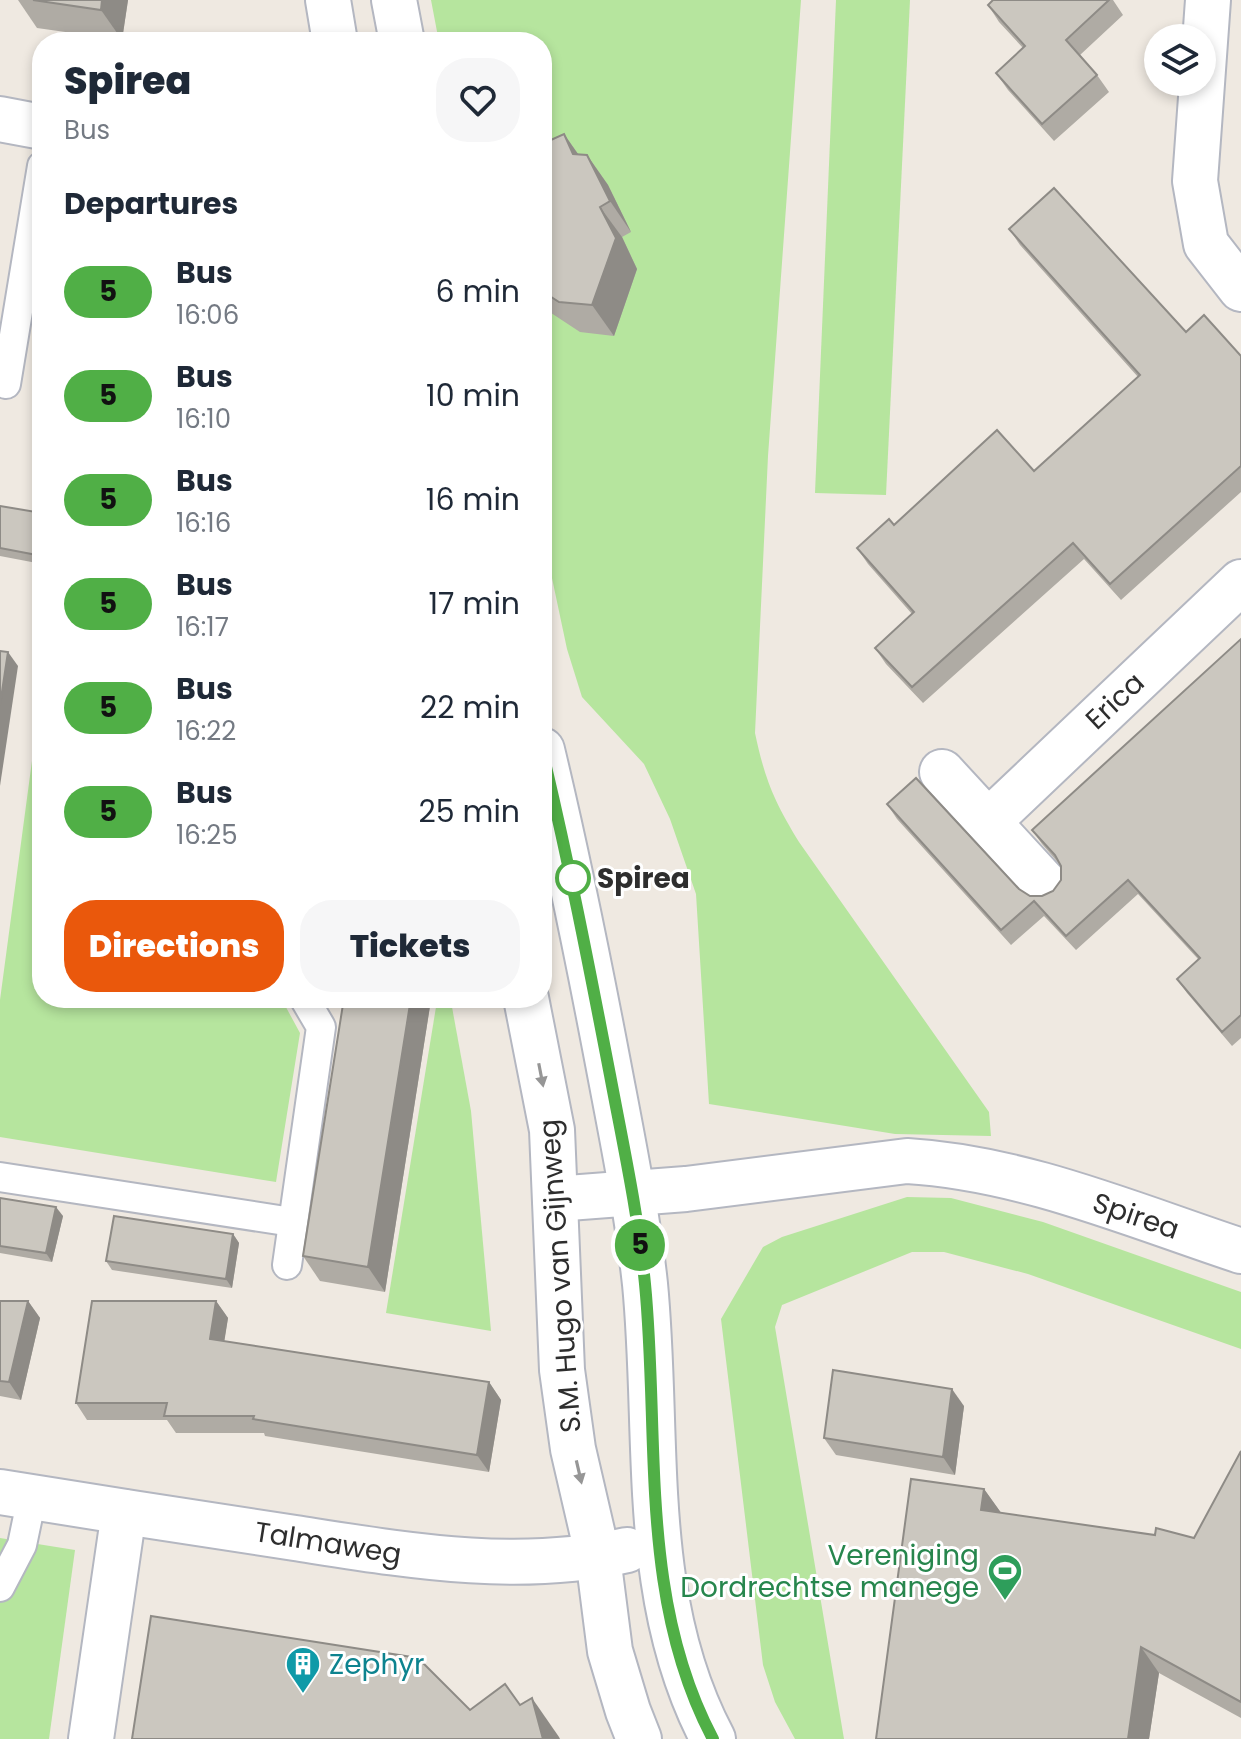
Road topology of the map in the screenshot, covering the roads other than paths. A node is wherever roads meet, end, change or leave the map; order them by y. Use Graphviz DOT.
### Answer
graph roads {
  1 [pos="328,0"];
  2 [pos="394,0"];
  3 [pos="1208,0"];
  4 [pos="333,32"];
  5 [pos="400,32"];
  6 [pos="0,119"];
  7 [pos="32,125"];
  8 [pos="32,227"];
  9 [pos="1241,289"];
  10 [pos="6,384"];
  11 [pos="1241,582"];
  12 [pos="942,772"];
  13 [pos="552,791"];
  14 [pos="990,820"];
  15 [pos="1047,886"];
  16 [pos="310,1008"];
  17 [pos="528,1008"];
  18 [pos="0,1177"];
  19 [pos="633,1193"];
  20 [pos="555,1199"];
  21 [pos="292,1222"];
  22 [pos="1241,1251"];
  23 [pos="287,1265"];
  24 [pos="16,1495"];
  25 [pos="124,1512"];
  26 [pos="658,1544"];
  27 [pos="598,1557"];
  28 [pos="0,1587"];
  29 [pos="91,1739"];
  30 [pos="639,1739"];
  31 [pos="713,1739"];
  1 -- 4 [label="street"];
  2 -- 5 [label="street"];
  3 -- 9 [label="street"];
  6 -- 7 [label="street"];
  8 -- 10 [label="lane"];
  11 -- 14 [label="street, Erica"];
  12 -- 14 [label="street"];
  13 -- 19 [label="street"];
  14 -- 15 [label="street"];
  16 -- 21 [label="lane"];
  17 -- 20 [label="street, S.M. Hugo van Gijnweg, one-way"];
  18 -- 21 [label="lane"];
  19 -- 20 [label="street, Spirea"];
  19 -- 22 [label="street, Spirea"];
  19 -- 26 [label="street"];
  20 -- 27 [label="street, S.M. Hugo van Gijnweg, one-way"];
  21 -- 23 [label="lane"];
  24 -- 25 [label="street, Talmaweg"];
  24 -- 28 [label="lane"];
  25 -- 27 [label="street, Talmaweg"];
  25 -- 29 [label="street"];
  26 -- 27 [label="street, Talmaweg"];
  26 -- 31 [label="street"];
  27 -- 30 [label="street, S.M. Hugo van Gijnweg"];
}
